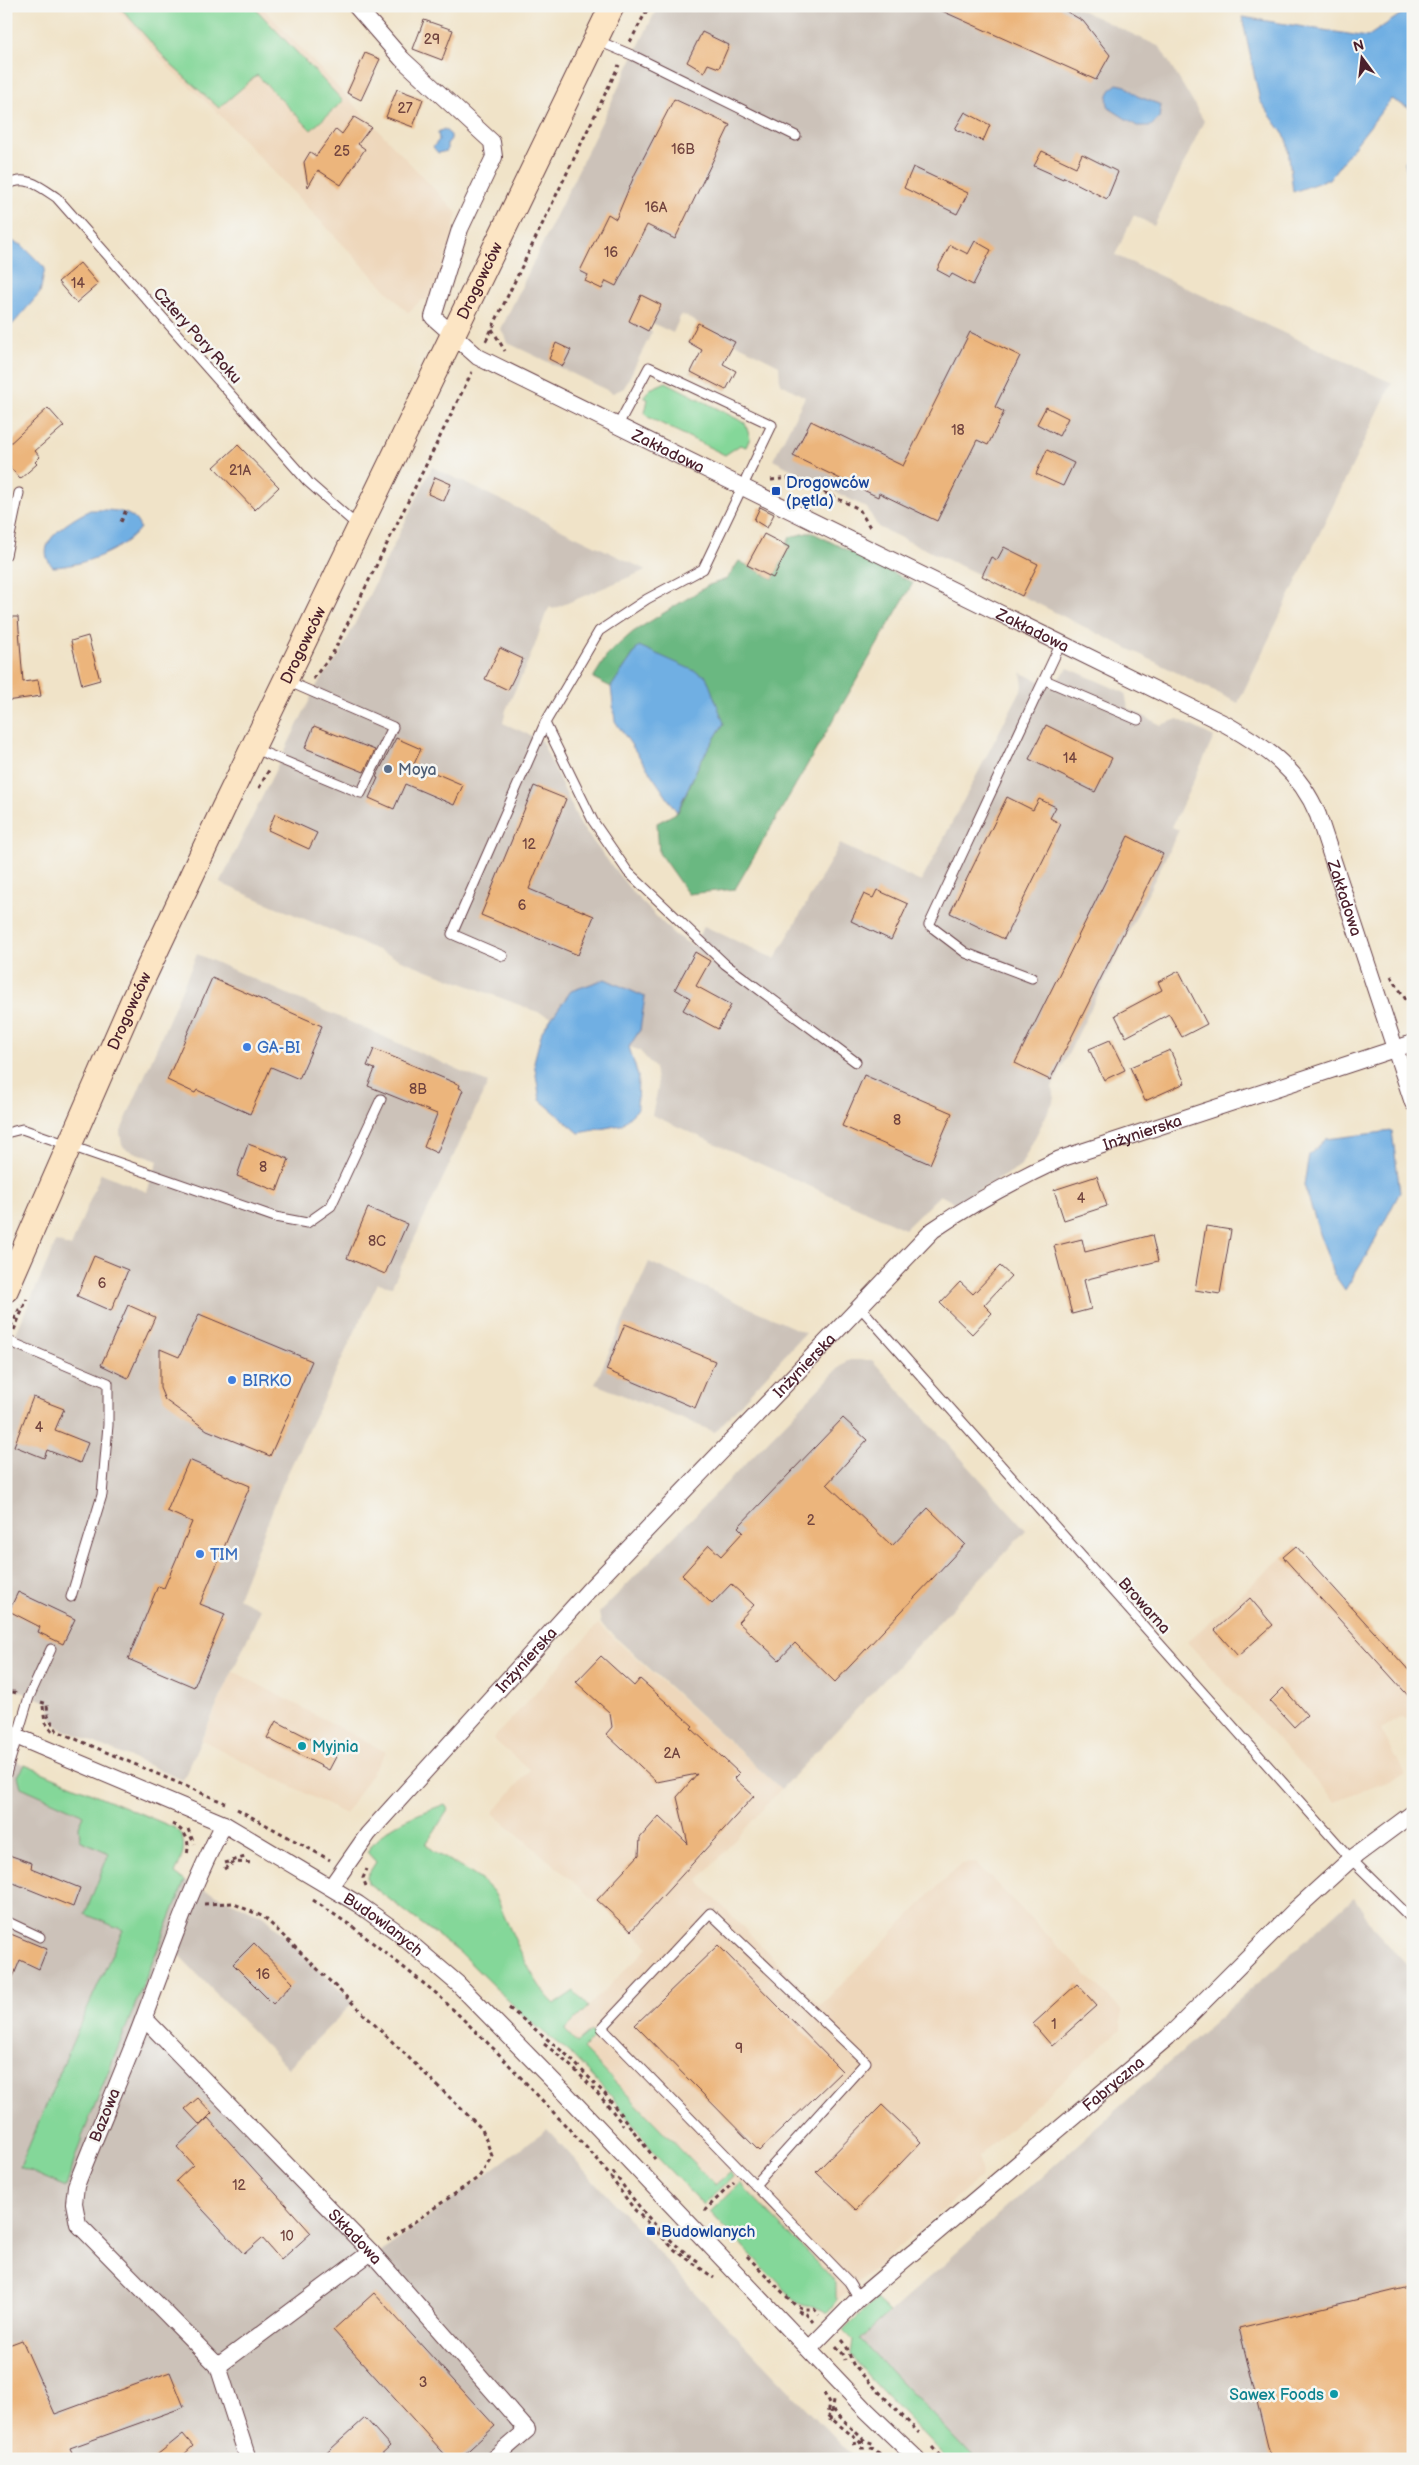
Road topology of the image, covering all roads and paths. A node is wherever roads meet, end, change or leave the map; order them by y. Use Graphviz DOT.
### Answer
graph roads {
  1 [pos="356,6"];
  2 [pos="612,6"];
  3 [pos="650,6"];
  4 [pos="596,40"];
  5 [pos="625,52"];
  6 [pos="796,136"];
  7 [pos="7,185"];
  8 [pos="453,335"];
  9 [pos="478,357"];
  10 [pos="618,425"];
  11 [pos="742,486"];
  12 [pos="19,493"];
  13 [pos="126,510"];
  14 [pos="121,522"];
  15 [pos="360,527"];
  16 [pos="6,555"];
  17 [pos="1061,643"];
  18 [pos="1045,680"];
  19 [pos="296,684"];
  20 [pos="1138,720"];
  21 [pos="545,723"];
  22 [pos="253,748"];
  23 [pos="275,757"];
  24 [pos="259,789"];
  25 [pos="503,956"];
  26 [pos="1032,978"];
  27 [pos="1413,1043"];
  28 [pos="1395,1048"];
  29 [pos="856,1062"];
  30 [pos="380,1099"];
  31 [pos="1413,1103"];
  32 [pos="6,1133"];
  33 [pos="70,1146"];
  34 [pos="6,1290"];
  35 [pos="860,1307"];
  36 [pos="6,1340"];
  37 [pos="71,1597"];
  38 [pos="51,1649"];
  39 [pos="9,1691"];
  40 [pos="6,1699"];
  41 [pos="47,1704"];
  42 [pos="12,1734"];
  43 [pos="6,1774"];
  44 [pos="1413,1813"];
  45 [pos="170,1822"];
  46 [pos="224,1824"];
  47 [pos="332,1858"];
  48 [pos="1350,1858"];
  49 [pos="258,1860"];
  50 [pos="184,1861"];
  51 [pos="254,1864"];
  52 [pos="331,1887"];
  53 [pos="311,1899"];
  54 [pos="186,1903"];
  55 [pos="1413,1920"];
  56 [pos="6,1921"];
  57 [pos="40,1937"];
  58 [pos="429,1980"];
  59 [pos="144,2018"];
  60 [pos="755,2185"];
  61 [pos="715,2200"];
  62 [pos="704,2211"];
  63 [pos="371,2252"];
  64 [pos="722,2280"];
  65 [pos="719,2284"];
  66 [pos="859,2298"];
  67 [pos="809,2349"];
  68 [pos="218,2366"];
  69 [pos="833,2410"];
  70 [pos="830,2420"];
  71 [pos="866,2441"];
  72 [pos="860,2442"];
  73 [pos="853,2444"];
  74 [pos="879,2445"];
  75 [pos="887,2452"];
  76 [pos="248,2459"];
  77 [pos="493,2459"];
  78 [pos="887,2459"];
  79 [pos="894,2459"];
  80 [pos="917,2459"];
  1 -- 8 [label="street, Zakładowa"];
  2 -- 4 [label="main road, Drogowców"];
  3 -- 5 [label="path"];
  4 -- 5 [label="lane"];
  4 -- 8 [label="main road, Drogowców"];
  5 -- 6 [label="lane"];
  5 -- 9 [label="path"];
  7 -- 15 [label="lane, Cztery Pory Roku"];
  8 -- 9 [label="street, Zakładowa"];
  8 -- 15 [label="main road, Drogowców"];
  9 -- 10 [label="street, Zakładowa"];
  9 -- 19 [label="path"];
  10 -- 11 [label="street, Zakładowa"];
  10 -- 11 [label="lane"];
  11 -- 17 [label="street, Zakładowa"];
  11 -- 21 [label="lane"];
  12 -- 16 [label="lane"];
  13 -- 14 [label="path"];
  15 -- 19 [label="main road, Drogowców"];
  17 -- 18 [label="lane"];
  17 -- 28 [label="street, Zakładowa"];
  18 -- 20 [label="lane"];
  18 -- 26 [label="lane"];
  19 -- 22 [label="main road, Drogowców"];
  19 -- 23 [label="lane"];
  21 -- 25 [label="lane"];
  21 -- 29 [label="lane"];
  22 -- 23 [label="lane"];
  22 -- 33 [label="main road, Drogowców"];
  23 -- 24 [label="path"];
  27 -- 28 [label="street, Inżynierska"];
  28 -- 31 [label="street, Zakładowa"];
  28 -- 35 [label="street, Inżynierska"];
  30 -- 33 [label="lane"];
  32 -- 33 [label="lane"];
  33 -- 34 [label="main road, Drogowców"];
  35 -- 48 [label="lane, Browarna"];
  35 -- 52 [label="street, Inżynierska"];
  36 -- 37 [label="lane"];
  38 -- 42 [label="lane"];
  39 -- 40 [label="path"];
  41 -- 47 [label="path"];
  42 -- 43 [label="lane"];
  42 -- 46 [label="street, Budowlanych"];
  44 -- 48 [label="street, Fabryczna"];
  45 -- 50 [label="path"];
  46 -- 52 [label="street, Budowlanych"];
  46 -- 54 [label="street, Bazowa"];
  48 -- 55 [label="lane, Browarna"];
  48 -- 66 [label="street, Fabryczna"];
  49 -- 51 [label="path"];
  52 -- 67 [label="street, Budowlanych"];
  53 -- 65 [label="path"];
  54 -- 59 [label="street, Bazowa"];
  54 -- 63 [label="path"];
  56 -- 57 [label="lane"];
  58 -- 64 [label="path"];
  59 -- 63 [label="street, Składowa"];
  59 -- 68 [label="street, Bazowa"];
  60 -- 60 [label="lane"];
  60 -- 66 [label="lane"];
  61 -- 62 [label="path"];
  63 -- 68 [label="street"];
  63 -- 77 [label="street, Składowa"];
  66 -- 67 [label="street, Fabryczna"];
  67 -- 80 [label="street, Budowlanych"];
  68 -- 76 [label="street, Bazowa"];
  69 -- 70 [label="path"];
  69 -- 70 [label="path"];
  69 -- 71 [label="path"];
  70 -- 72 [label="path"];
  71 -- 72 [label="path"];
  71 -- 74 [label="path"];
  72 -- 73 [label="path"];
  72 -- 78 [label="path"];
  75 -- 79 [label="path"];
}
